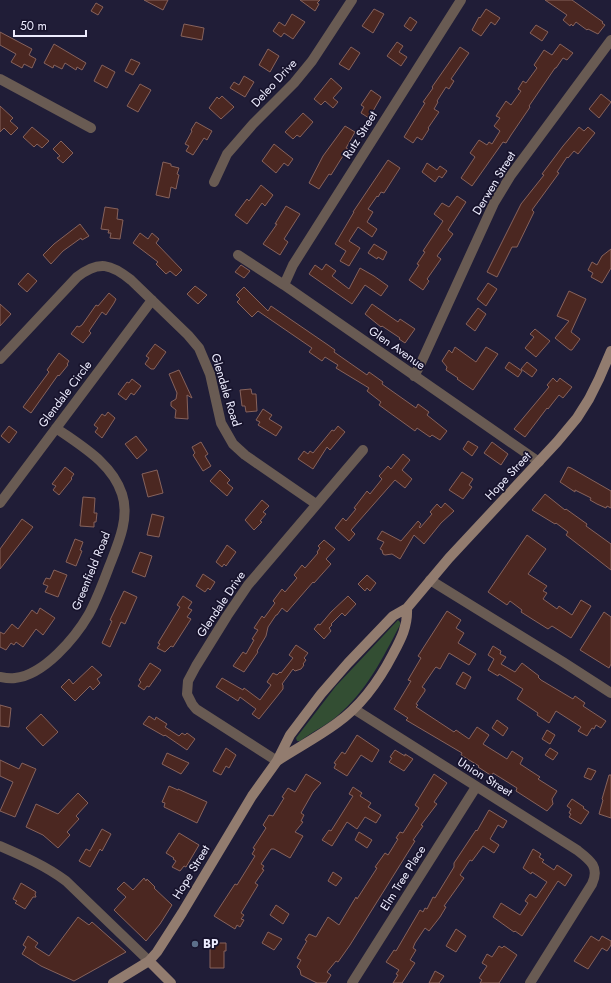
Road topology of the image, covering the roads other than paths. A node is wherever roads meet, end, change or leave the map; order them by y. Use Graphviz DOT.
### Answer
graph roads {
  1 [pos="352,0"];
  2 [pos="461,0"];
  3 [pos="611,40"];
  4 [pos="0,79"];
  5 [pos="91,128"];
  6 [pos="214,182"];
  7 [pos="238,255"];
  8 [pos="284,285"];
  9 [pos="152,300"];
  10 [pos="611,351"];
  11 [pos="0,359"];
  12 [pos="414,376"];
  13 [pos="56,428"];
  14 [pos="363,450"];
  15 [pos="539,462"];
  16 [pos="0,503"];
  17 [pos="316,504"];
  18 [pos="430,580"];
  19 [pos="408,608"];
  20 [pos="0,677"];
  21 [pos="611,693"];
  22 [pos="354,709"];
  23 [pos="277,761"];
  24 [pos="476,786"];
  25 [pos="0,846"];
  26 [pos="149,961"];
  27 [pos="114,983"];
  28 [pos="171,983"];
  29 [pos="352,983"];
  30 [pos="530,983"];
  1 -- 6 [label="street, Deleo Drive"];
  2 -- 8 [label="street, Rutz Street"];
  3 -- 12 [label="street, Derwen Street"];
  4 -- 5 [label="street"];
  7 -- 8 [label="street, Glen Avenue"];
  8 -- 12 [label="street, Glen Avenue"];
  9 -- 11 [label="street, Glendale Road"];
  9 -- 13 [label="street, Glendale Circle"];
  9 -- 17 [label="street, Glendale Road"];
  10 -- 15 [label="main road, Hope Street"];
  12 -- 15 [label="street, Glen Avenue"];
  13 -- 16 [label="street, Glendale Circle"];
  13 -- 20 [label="street, Greenfield Road"];
  14 -- 17 [label="street, Glendale Drive"];
  15 -- 18 [label="main road, Hope Street"];
  17 -- 23 [label="street, Glendale Drive"];
  18 -- 19 [label="main road, Hope Street"];
  18 -- 21 [label="street"];
  19 -- 22 [label="main road, Hope Street"];
  19 -- 23 [label="main road, Hope Street"];
  22 -- 23 [label="main road, Hope Street"];
  22 -- 24 [label="street, Union Street"];
  23 -- 26 [label="main road, Hope Street"];
  24 -- 29 [label="street, Elm Tree Place"];
  24 -- 30 [label="street, Union Street"];
  25 -- 26 [label="street"];
  26 -- 27 [label="main road, Hope Street"];
  26 -- 28 [label="main road"];
}
